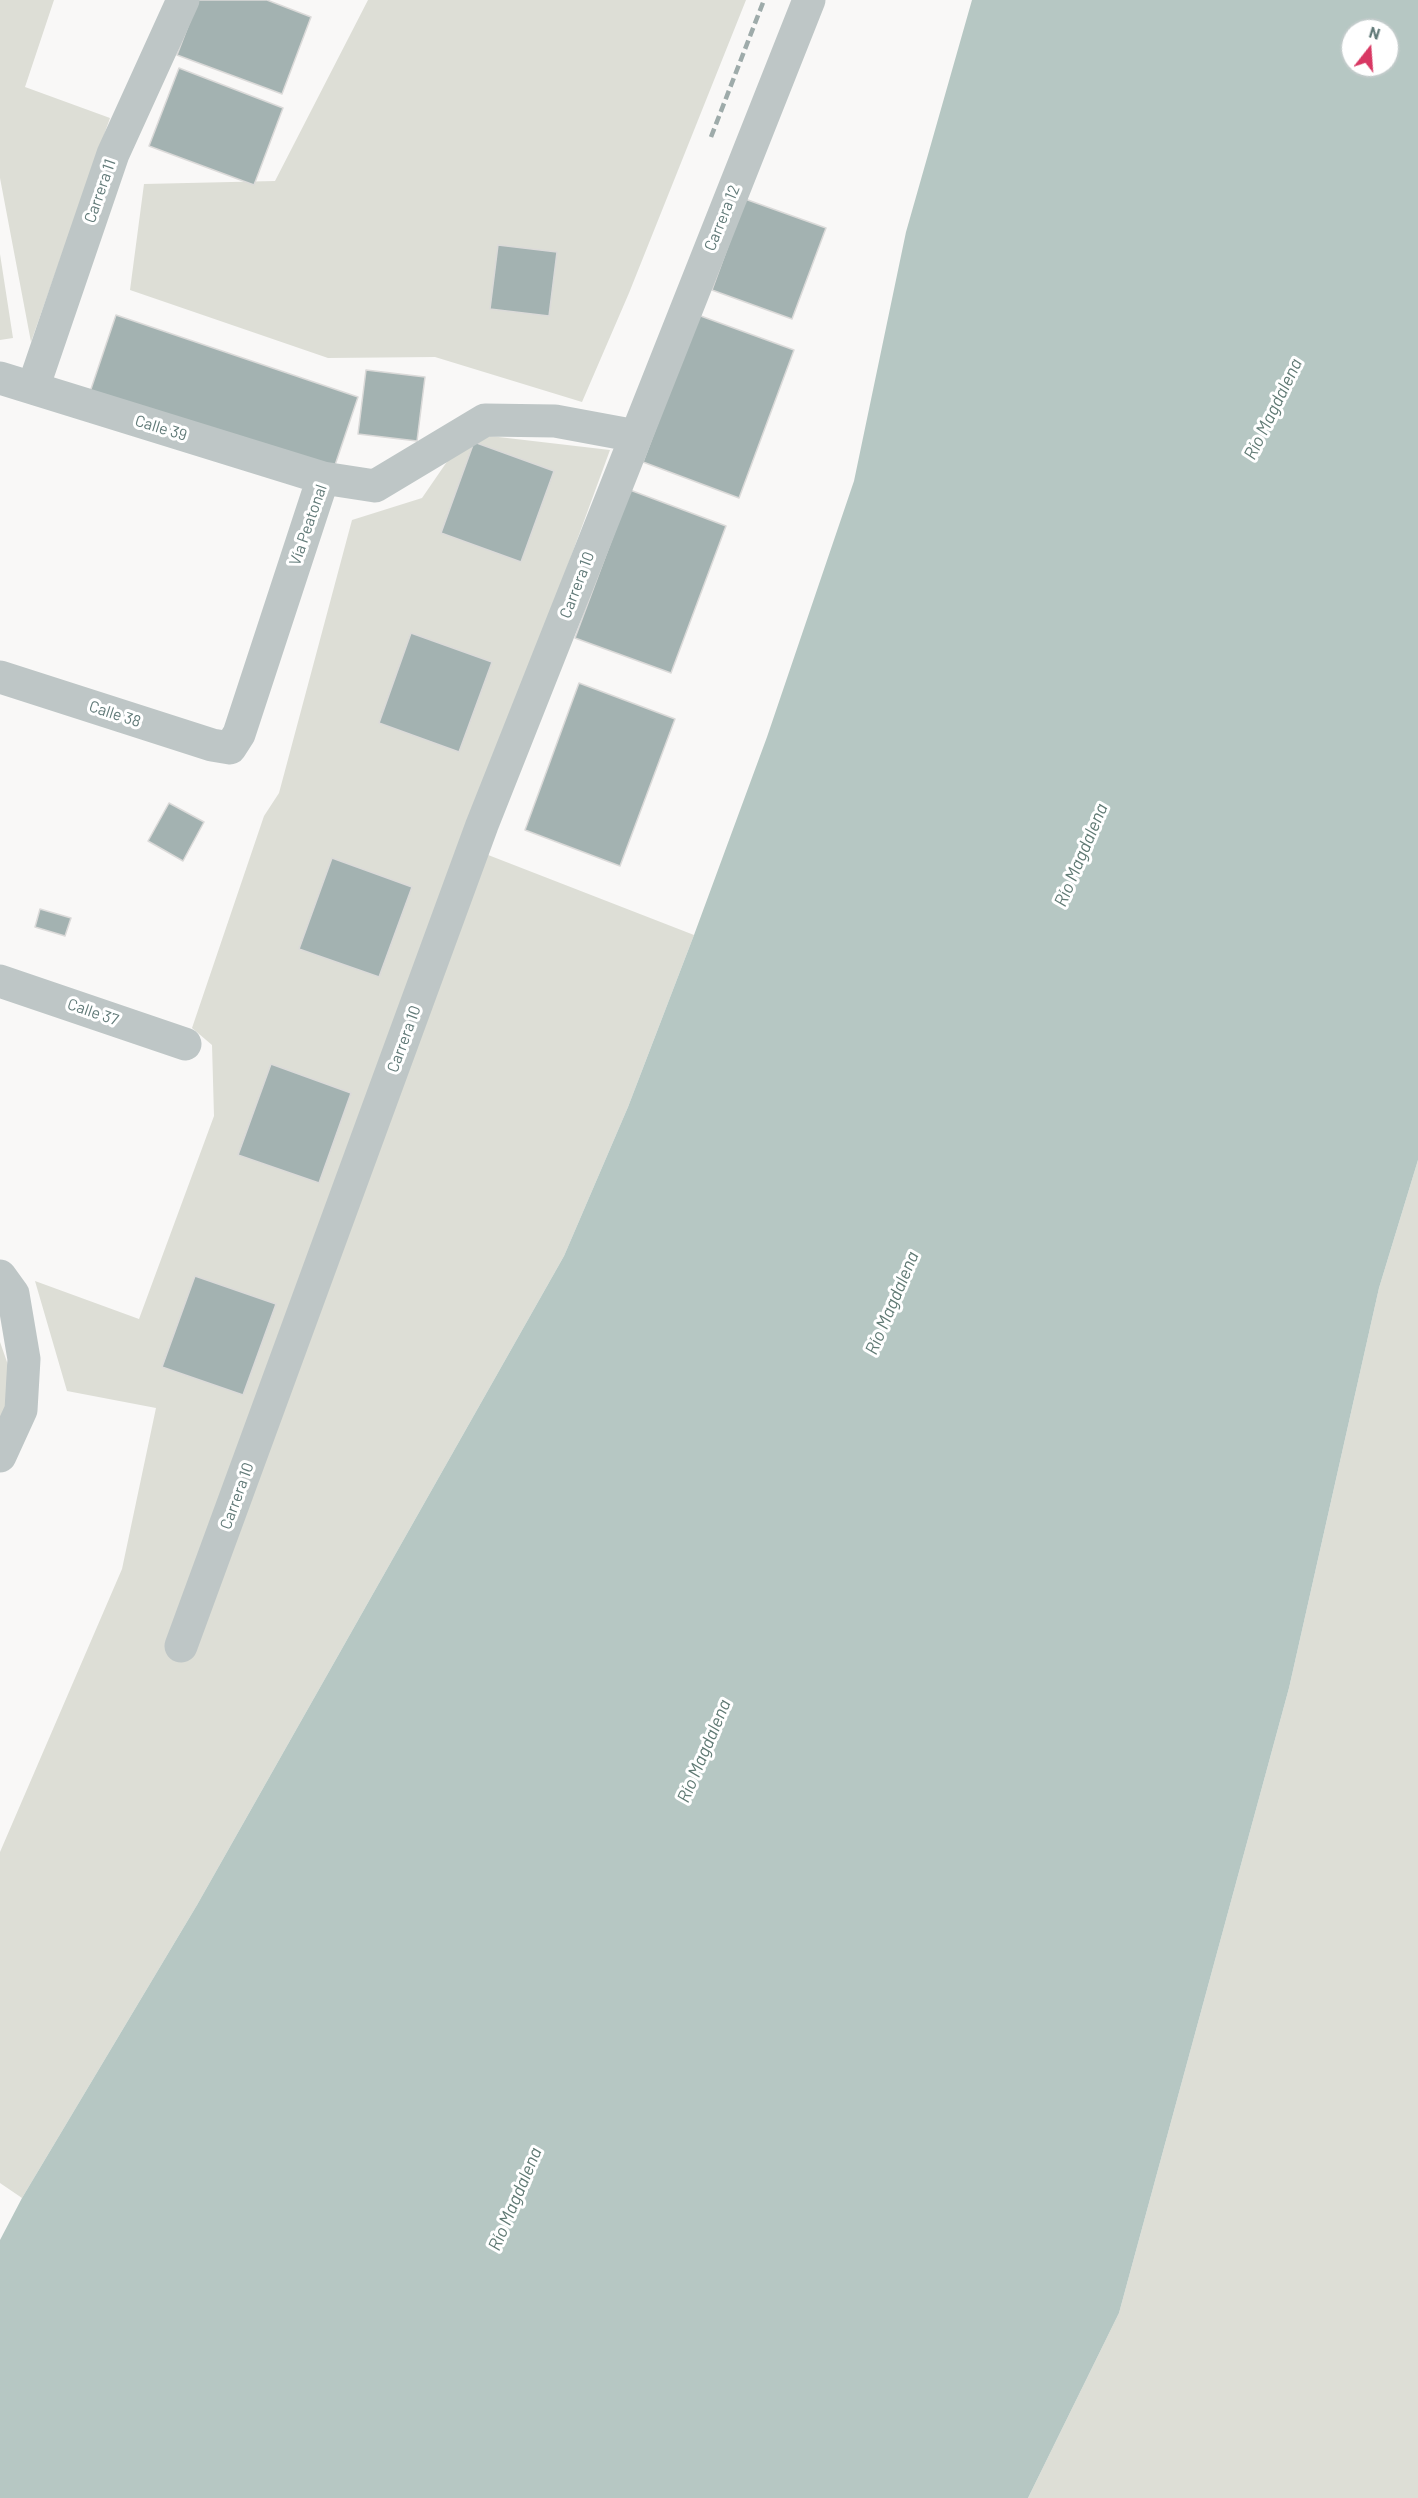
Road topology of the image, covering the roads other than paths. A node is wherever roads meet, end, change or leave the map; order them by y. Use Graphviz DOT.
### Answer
graph roads {
  1 [pos="183,0"];
  2 [pos="809,0"];
  3 [pos="0,378"];
  4 [pos="33,388"];
  5 [pos="636,436"];
  6 [pos="323,478"];
  7 [pos="0,677"];
  8 [pos="230,748"];
  9 [pos="0,981"];
  10 [pos="185,1044"];
  11 [pos="7,1285"];
  12 [pos="0,1456"];
  13 [pos="181,1646"];
  1 -- 4 [label="street, Carrera 11"];
  2 -- 5 [label="street, Carrera 12"];
  3 -- 4 [label="street, Calle 39"];
  4 -- 6 [label="street, Calle 39"];
  5 -- 6 [label="street, Vía Peatonal"];
  5 -- 13 [label="street, Carrera 10"];
  6 -- 8 [label="street, Vía Peatonal"];
  7 -- 8 [label="street, Calle 38"];
  9 -- 10 [label="street, Calle 37"];
  11 -- 12 [label="street"];
}
